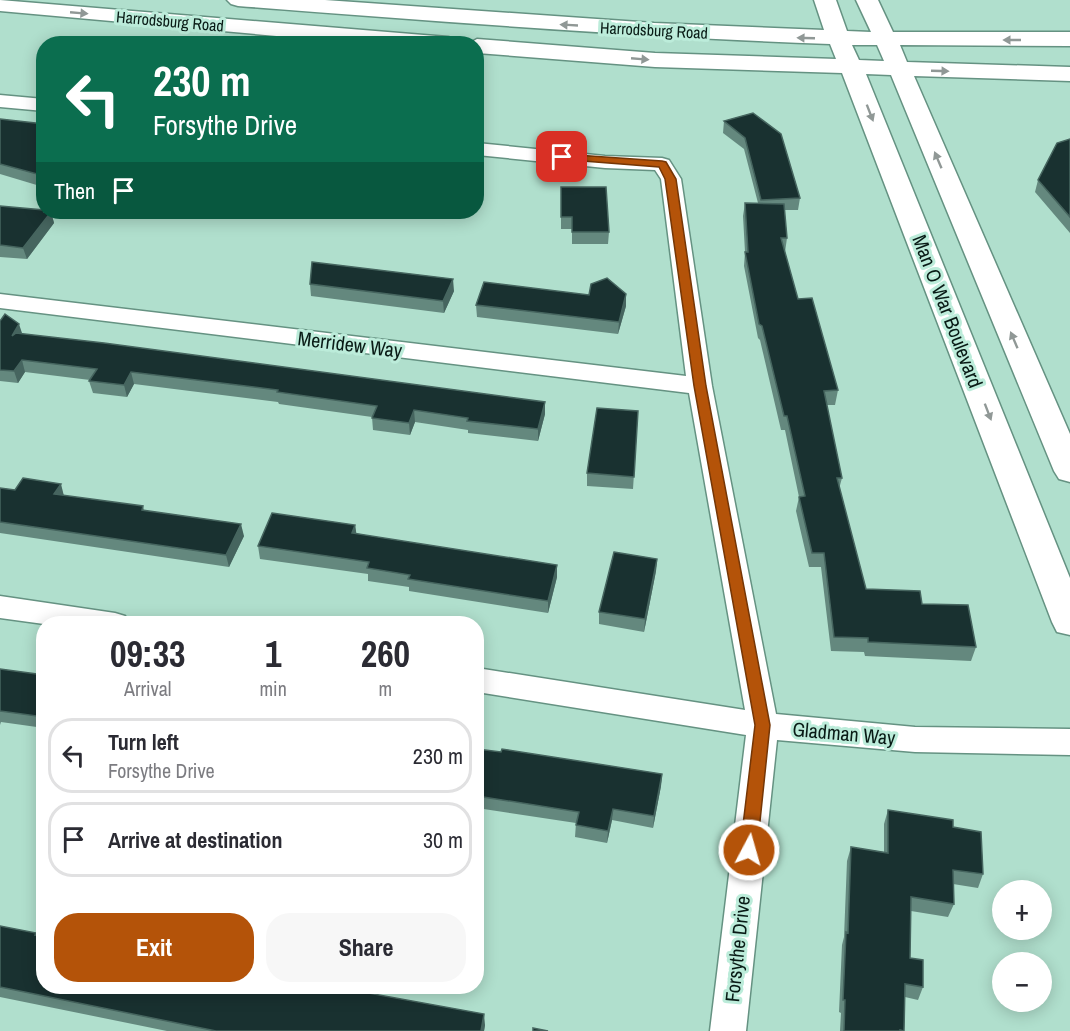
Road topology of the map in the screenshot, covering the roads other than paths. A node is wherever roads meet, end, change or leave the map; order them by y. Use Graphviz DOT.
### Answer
graph roads {
  1 [pos="238,0"];
  2 [pos="825,0"];
  3 [pos="867,0"];
  4 [pos="0,5"];
  5 [pos="356,36"];
  6 [pos="838,39"];
  7 [pos="1070,39"];
  8 [pos="886,40"];
  9 [pos="484,47"];
  10 [pos="852,69"];
  11 [pos="900,70"];
  12 [pos="1070,74"];
  13 [pos="0,101"];
  14 [pos="36,104"];
  15 [pos="484,150"];
  16 [pos="0,301"];
  17 [pos="700,386"];
  18 [pos="1070,471"];
  19 [pos="0,607"];
  20 [pos="61,616"];
  21 [pos="1070,621"];
  22 [pos="484,681"];
  23 [pos="763,725"];
  24 [pos="1070,742"];
  25 [pos="728,1031"];
  6 -- 1 [label="main road, Harrodsburg Road, one-way"];
  2 -- 6 [label="main road, Man O War Boulevard"];
  3 -- 8 [label="main road"];
  4 -- 5 [label="main road, Harrodsburg Road, one-way"];
  6 -- 8 [label="main road, Harrodsburg Road"];
  6 -- 10 [label="main road, Man O War Boulevard"];
  7 -- 8 [label="main road, Harrodsburg Road, one-way"];
  8 -- 11 [label="main road"];
  9 -- 10 [label="main road, Harrodsburg Road, one-way"];
  10 -- 11 [label="main road, Harrodsburg Road"];
  10 -- 21 [label="main road, Man O War Boulevard, one-way"];
  11 -- 12 [label="main road, Harrodsburg Road, one-way"];
  18 -- 11 [label="main road, one-way"];
  13 -- 14 [label="street"];
  15 -- 17 [label="street, Forsythe Drive"];
  16 -- 17 [label="street, Merridew Way"];
  17 -- 23 [label="street, Forsythe Drive"];
  19 -- 20 [label="street"];
  22 -- 23 [label="street, Gladman Way"];
  23 -- 24 [label="street, Gladman Way"];
  23 -- 25 [label="street, Forsythe Drive"];
}
